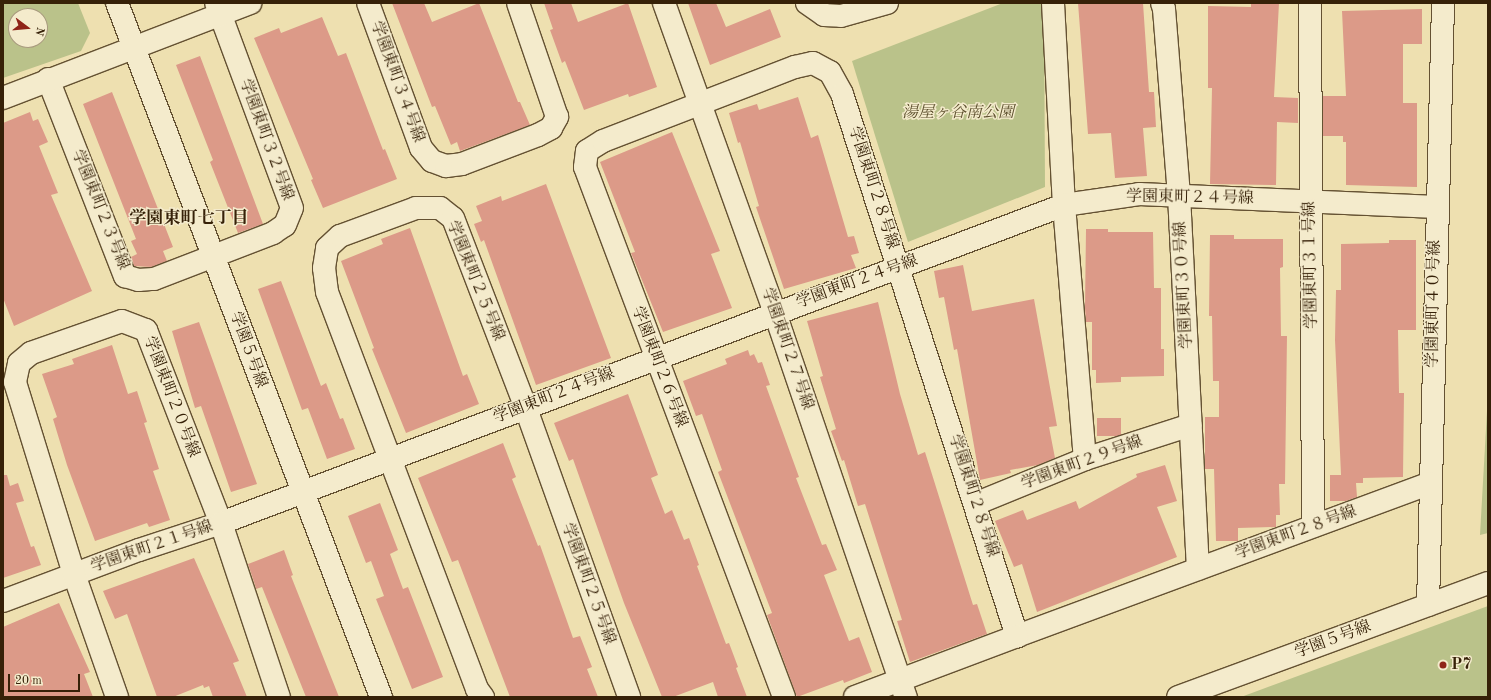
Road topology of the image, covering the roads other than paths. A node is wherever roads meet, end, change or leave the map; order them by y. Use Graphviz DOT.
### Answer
graph roads {
  1 [pos="117,3"];
  2 [pos="250,3"];
  3 [pos="368,3"];
  4 [pos="518,3"];
  5 [pos="664,3"];
  6 [pos="807,3"];
  7 [pos="887,3"];
  8 [pos="1053,3"];
  9 [pos="1162,3"];
  10 [pos="1310,3"];
  11 [pos="1443,3"];
  12 [pos="218,9"];
  13 [pos="134,46"];
  14 [pos="48,80"];
  15 [pos="3,98"];
  16 [pos="700,103"];
  17 [pos="1179,196"];
  18 [pos="1310,201"];
  19 [pos="1064,204"];
  20 [pos="1437,206"];
  21 [pos="214,257"];
  22 [pos="900,266"];
  23 [pos="775,312"];
  24 [pos="656,358"];
  25 [pos="525,406"];
  26 [pos="1191,425"];
  27 [pos="390,457"];
  28 [pos="1085,459"];
  29 [pos="1430,483"];
  30 [pos="300,491"];
  31 [pos="975,504"];
  32 [pos="221,523"];
  33 [pos="1313,526"];
  34 [pos="1198,569"];
  35 [pos="74,574"];
  36 [pos="1488,583"];
  37 [pos="3,601"];
  38 [pos="1428,605"];
  39 [pos="1017,636"];
  40 [pos="903,688"];
  41 [pos="117,697"];
  42 [pos="279,697"];
  43 [pos="381,697"];
  44 [pos="483,697"];
  45 [pos="629,697"];
  46 [pos="784,697"];
  47 [pos="855,697"];
  48 [pos="1178,697"];
  1 -- 13 [label="street, 学園５号線"];
  2 -- 12 [label="street"];
  3 -- 4 [label="street, 学園東町３４号線"];
  5 -- 16 [label="street, 学園東町２７号線"];
  6 -- 7 [label="street"];
  8 -- 19 [label="street"];
  9 -- 17 [label="street, 学園東町３０号線"];
  10 -- 18 [label="street, 学園東町３１号線"];
  11 -- 20 [label="street, 学園東町４０号線"];
  12 -- 13 [label="street"];
  12 -- 21 [label="street, 学園東町３２号線"];
  13 -- 14 [label="street"];
  13 -- 21 [label="street, 学園５号線"];
  14 -- 15 [label="street"];
  14 -- 21 [label="street, 学園東町２３号線"];
  16 -- 22 [label="street, 学園東町２８号線"];
  16 -- 23 [label="street, 学園東町２７号線"];
  16 -- 24 [label="street, 学園東町２６号線"];
  17 -- 18 [label="street, 学園東町２４号線"];
  17 -- 19 [label="street, 学園東町２４号線"];
  17 -- 26 [label="street, 学園東町３０号線"];
  18 -- 20 [label="street, 学園東町２４号線"];
  18 -- 33 [label="street, 学園東町３１号線"];
  19 -- 22 [label="street, 学園東町２４号線"];
  19 -- 28 [label="street"];
  20 -- 29 [label="street, 学園東町４０号線"];
  21 -- 30 [label="street, 学園５号線"];
  22 -- 23 [label="street, 学園東町２４号線"];
  22 -- 31 [label="street, 学園東町２８号線"];
  23 -- 24 [label="street, 学園東町２４号線"];
  23 -- 40 [label="street, 学園東町２７号線"];
  24 -- 25 [label="street, 学園東町２４号線"];
  24 -- 46 [label="street, 学園東町２６号線"];
  25 -- 27 [label="street, 学園東町２４号線"];
  25 -- 27 [label="street, 学園東町２５号線"];
  25 -- 45 [label="street, 学園東町２５号線"];
  26 -- 28 [label="street, 学園東町２９号線"];
  26 -- 34 [label="street, 学園東町３０号線"];
  27 -- 30 [label="street, 学園東町２４号線"];
  27 -- 44 [label="street, 学園東町２５号線"];
  28 -- 31 [label="street, 学園東町２９号線"];
  29 -- 33 [label="street, 学園東町２８号線"];
  29 -- 38 [label="street, 学園東町４０号線"];
  30 -- 32 [label="street, 学園東町２１号線"];
  30 -- 43 [label="street, 学園５号線"];
  31 -- 39 [label="street, 学園東町２８号線"];
  32 -- 35 [label="street, 学園東町２１号線"];
  32 -- 35 [label="street, 学園東町２０号線"];
  32 -- 42 [label="street, 学園東町２０号線"];
  33 -- 34 [label="street, 学園東町２８号線"];
  34 -- 39 [label="street, 学園東町２８号線"];
  35 -- 37 [label="street, 学園東町２１号線"];
  35 -- 41 [label="street, 学園東町２０号線"];
  36 -- 38 [label="street, 学園５号線"];
  38 -- 48 [label="street, 学園５号線"];
  39 -- 40 [label="street"];
  40 -- 47 [label="street"];
}
